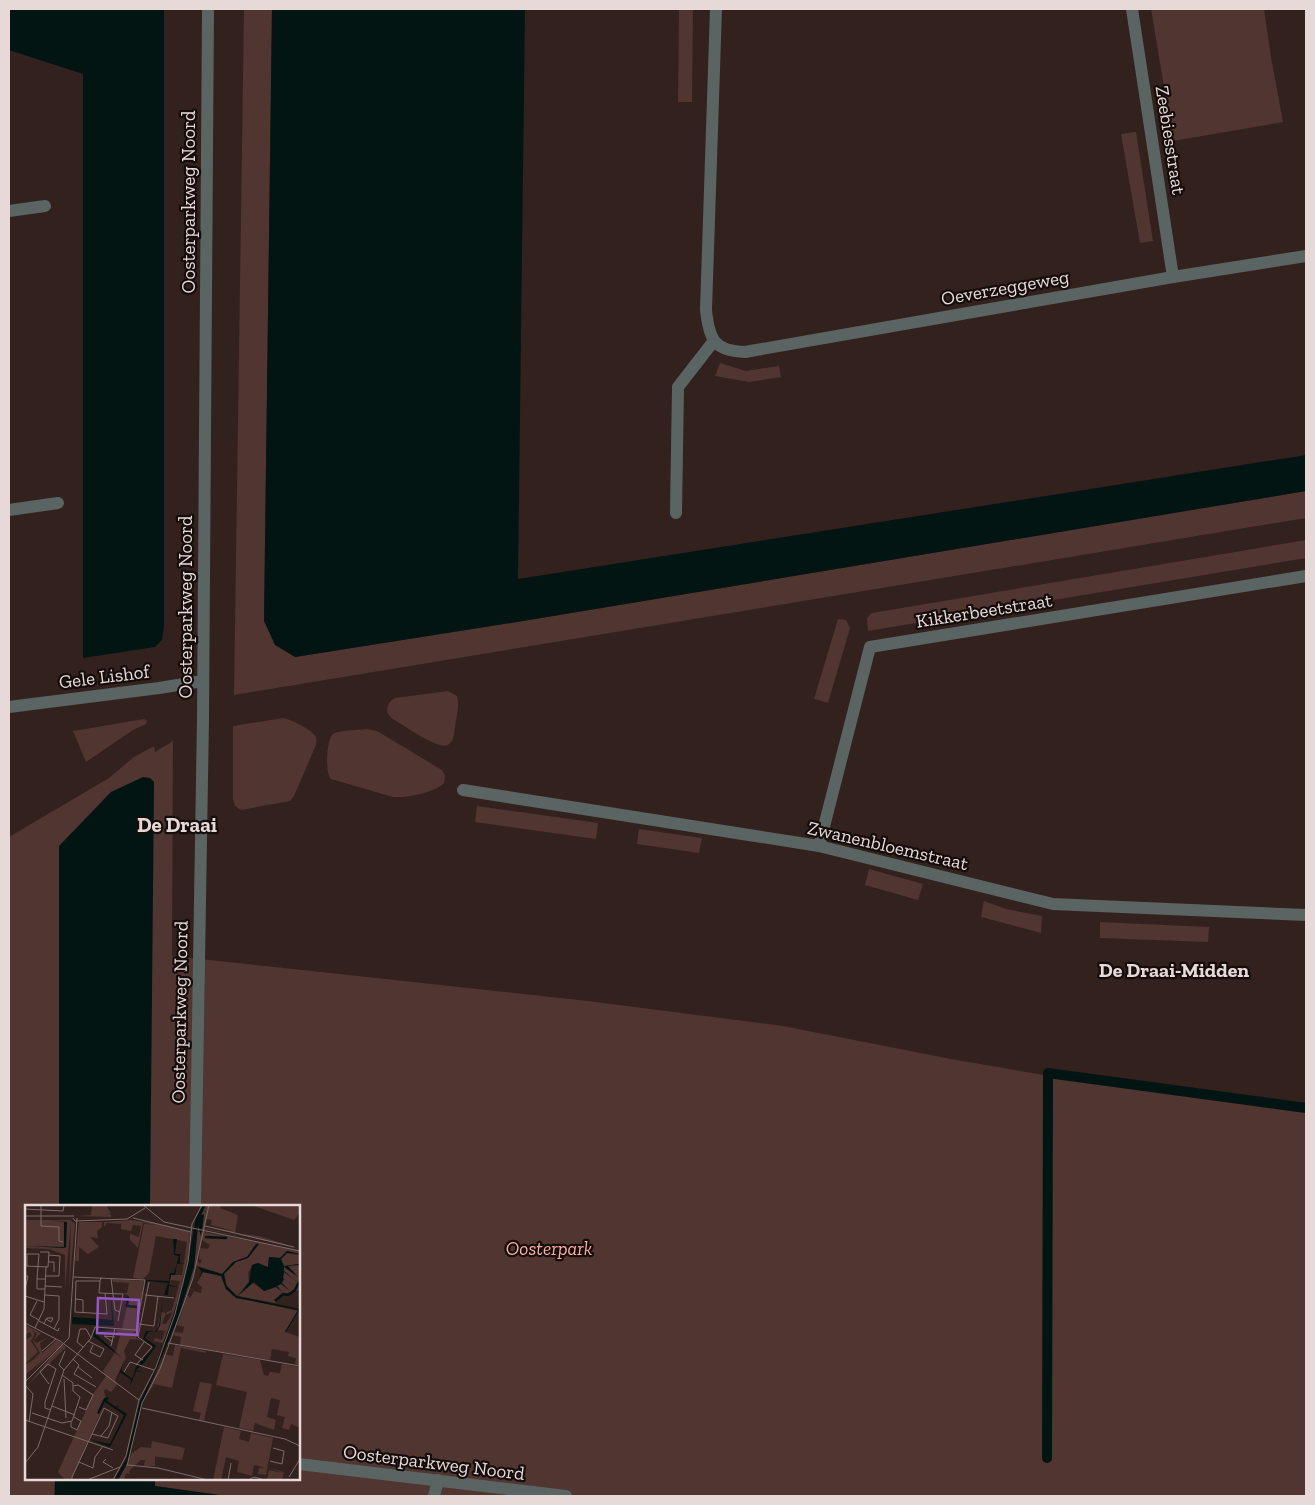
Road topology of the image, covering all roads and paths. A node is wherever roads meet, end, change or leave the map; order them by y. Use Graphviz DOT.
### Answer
graph roads {
  1 [pos="208,9"];
  2 [pos="716,9"];
  3 [pos="1132,9"];
  4 [pos="45,206"];
  5 [pos="9,211"];
  6 [pos="1306,256"];
  7 [pos="1174,277"];
  8 [pos="713,342"];
  9 [pos="58,503"];
  10 [pos="9,510"];
  11 [pos="676,513"];
  12 [pos="1306,576"];
  13 [pos="203,681"];
  14 [pos="9,707"];
  15 [pos="463,790"];
  16 [pos="819,846"];
  17 [pos="1306,915"];
  18 [pos="195,1205"];
  19 [pos="300,1464"];
  20 [pos="438,1480"];
  21 [pos="434,1496"];
  22 [pos="566,1496"];
  1 -- 13 [label="street, Oosterparkweg Noord"];
  2 -- 8 [label="street"];
  3 -- 7 [label="street, Zeebiesstraat"];
  4 -- 5 [label="street"];
  6 -- 7 [label="street, Oeverzeggeweg"];
  7 -- 8 [label="street, Oeverzeggeweg"];
  8 -- 11 [label="street"];
  9 -- 10 [label="street"];
  12 -- 16 [label="street, Kikkerbeetstraat"];
  13 -- 14 [label="street, Gele Lishof"];
  13 -- 18 [label="street, Oosterparkweg Noord"];
  15 -- 16 [label="street, Zwanenbloemstraat"];
  16 -- 17 [label="street, Zwanenbloemstraat"];
  19 -- 20 [label="street, Oosterparkweg Noord"];
  20 -- 21 [label="street"];
  20 -- 22 [label="street, Oosterparkweg Noord"];
}
